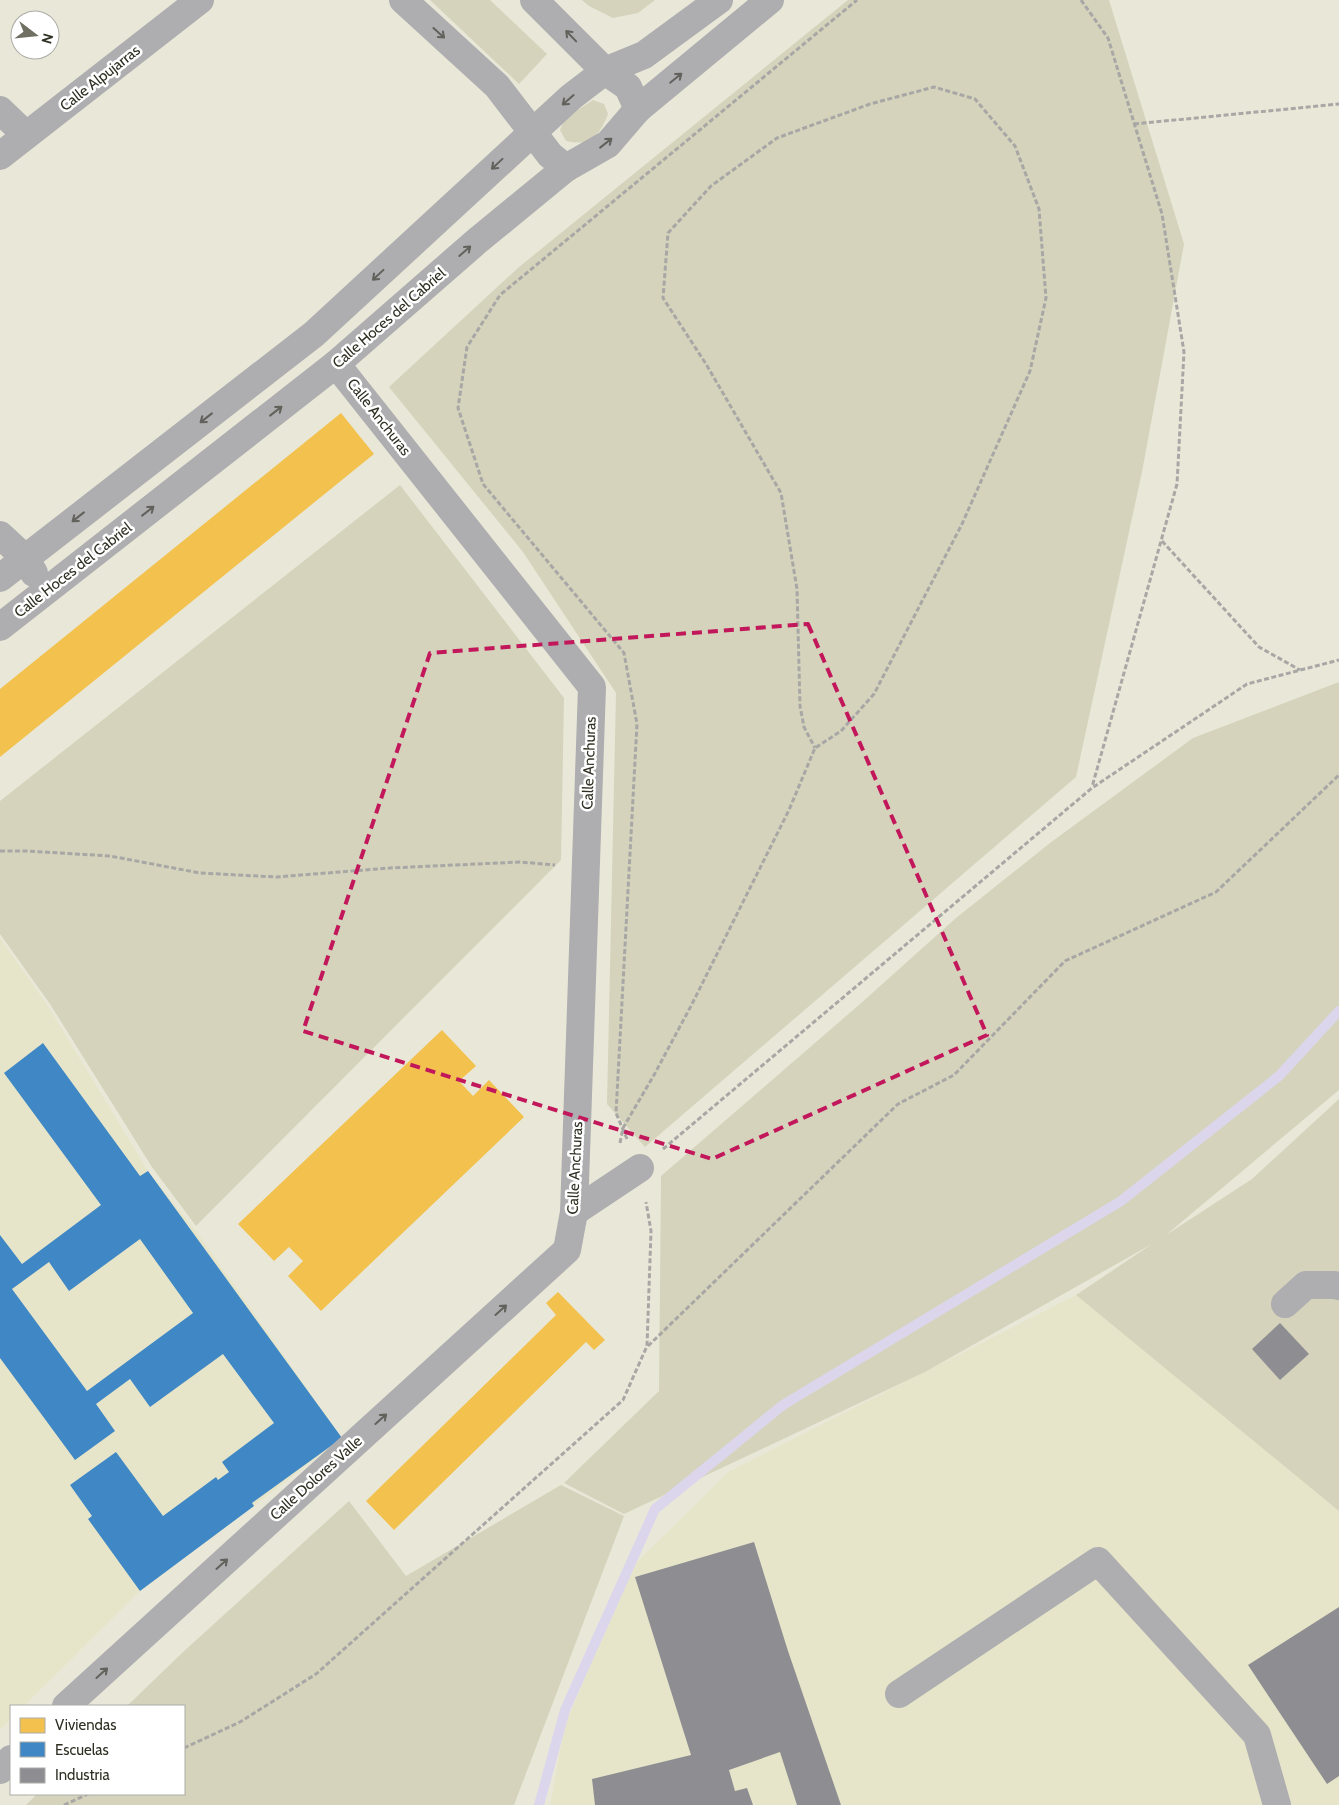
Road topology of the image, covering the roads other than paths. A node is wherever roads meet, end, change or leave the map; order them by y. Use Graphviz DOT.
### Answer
graph roads {
  1 [pos="200,0"];
  2 [pos="403,0"];
  3 [pos="534,0"];
  4 [pos="719,0"];
  5 [pos="770,0"];
  6 [pos="606,71"];
  7 [pos="638,109"];
  8 [pos="0,110"];
  9 [pos="533,131"];
  10 [pos="26,135"];
  11 [pos="0,156"];
  12 [pos="566,168"];
  13 [pos="336,364"];
  14 [pos="0,535"];
  15 [pos="25,558"];
  16 [pos="0,578"];
  17 [pos="33,601"];
  18 [pos="0,628"];
  19 [pos="640,1168"];
  20 [pos="574,1212"];
  21 [pos="567,1250"];
  22 [pos="1339,1286"];
  23 [pos="1285,1304"];
  24 [pos="899,1694"];
  25 [pos="67,1705"];
  26 [pos="10,1760"];
  27 [pos="0,1770"];
  28 [pos="1276,1805"];
  1 -- 10 [label="street, Calle Alpujarras"];
  2 -- 9 [label="street, one-way"];
  6 -- 3 [label="street, one-way"];
  4 -- 6 [label="street"];
  7 -- 5 [label="street, Calle Hoces del Cabriel, one-way"];
  6 -- 7 [label="street"];
  6 -- 9 [label="street, one-way"];
  12 -- 7 [label="street, Calle Hoces del Cabriel, one-way"];
  8 -- 10 [label="street"];
  9 -- 12 [label="street"];
  9 -- 15 [label="street, one-way"];
  10 -- 11 [label="street, Calle Alpujarras"];
  13 -- 12 [label="street, Calle Hoces del Cabriel, one-way"];
  17 -- 13 [label="street, Calle Hoces del Cabriel, one-way"];
  13 -- 20 [label="street, Calle Anchuras"];
  14 -- 15 [label="street"];
  15 -- 16 [label="street"];
  15 -- 17 [label="street"];
  17 -- 18 [label="street, Calle Hoces del Cabriel"];
  19 -- 20 [label="street"];
  20 -- 21 [label="street, Calle Anchuras"];
  25 -- 21 [label="street, Calle Dolores Valle, one-way"];
  22 -- 23 [label="street"];
  24 -- 28 [label="street"];
  26 -- 27 [label="street"];
}
